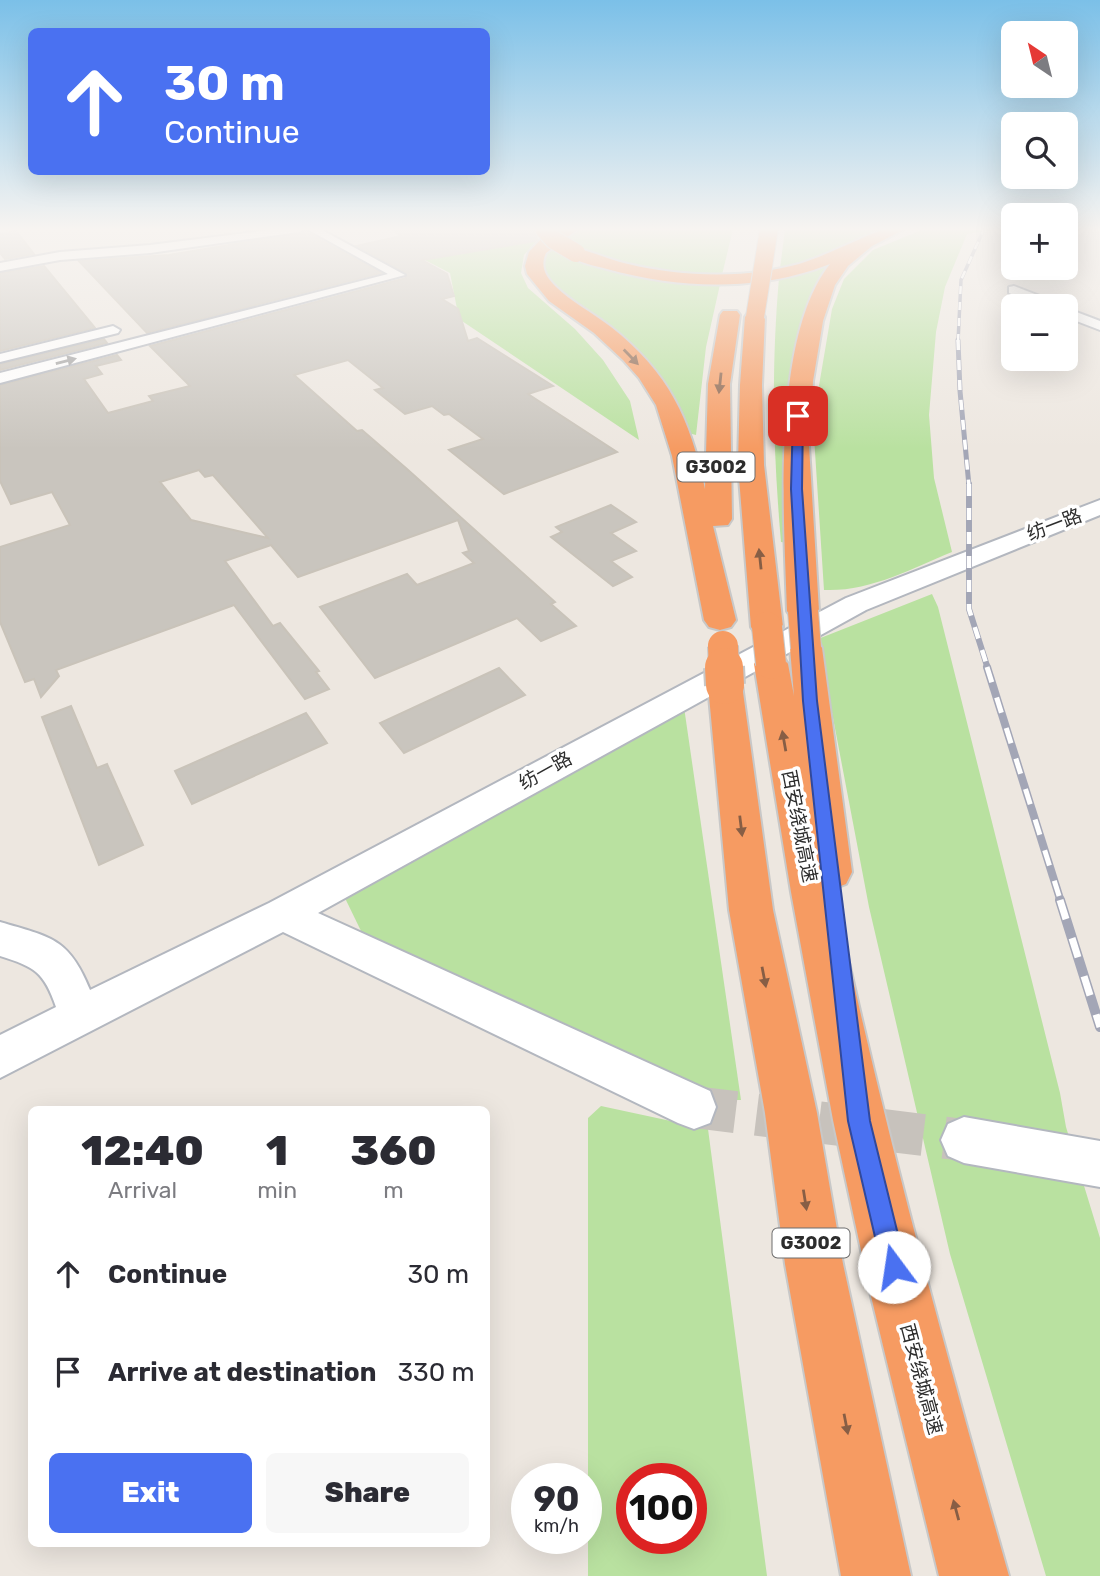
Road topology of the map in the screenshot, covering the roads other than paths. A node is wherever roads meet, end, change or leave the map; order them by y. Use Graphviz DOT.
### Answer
graph roads {
  1 [pos="291,303"];
  2 [pos="564,303"];
  3 [pos="742,303"];
  4 [pos="747,303"];
  5 [pos="819,303"];
  6 [pos="743,316"];
  7 [pos="1078,317"];
  8 [pos="132,325"];
  9 [pos="1100,326"];
  10 [pos="0,358"];
  11 [pos="0,378"];
  12 [pos="1100,507"];
  13 [pos="721,633"];
  14 [pos="787,638"];
  15 [pos="282,914"];
  16 [pos="0,939"];
  17 [pos="79,1016"];
  18 [pos="0,1057"];
  19 [pos="694,1107"];
  20 [pos="964,1140"];
  21 [pos="1100,1164"];
  22 [pos="876,1576"];
  23 [pos="974,1576"];
  11 -- 1 [label="street, one-way"];
  2 -- 13 [label="highway, one-way"];
  3 -- 6 [label="highway, 西安绕城高速 / G3002"];
  4 -- 6 [label="highway, 西安绕城高速 / G3002, bridge"];
  5 -- 14 [label="highway"];
  6 -- 13 [label="highway, 西安绕城高速 / G3002, one-way"];
  14 -- 6 [label="highway, 西安绕城高速 / G3002, one-way"];
  7 -- 9 [label="street"];
  8 -- 10 [label="street"];
  12 -- 15 [label="street, 纺一路"];
  13 -- 22 [label="highway, 西安绕城高速 / G3002, one-way, bridge"];
  23 -- 14 [label="highway, 西安绕城高速 / G3002, one-way"];
  15 -- 17 [label="street, 纺一路"];
  15 -- 19 [label="street"];
  16 -- 17 [label="street"];
  17 -- 18 [label="street, 纺一路"];
  20 -- 21 [label="street"];
}
